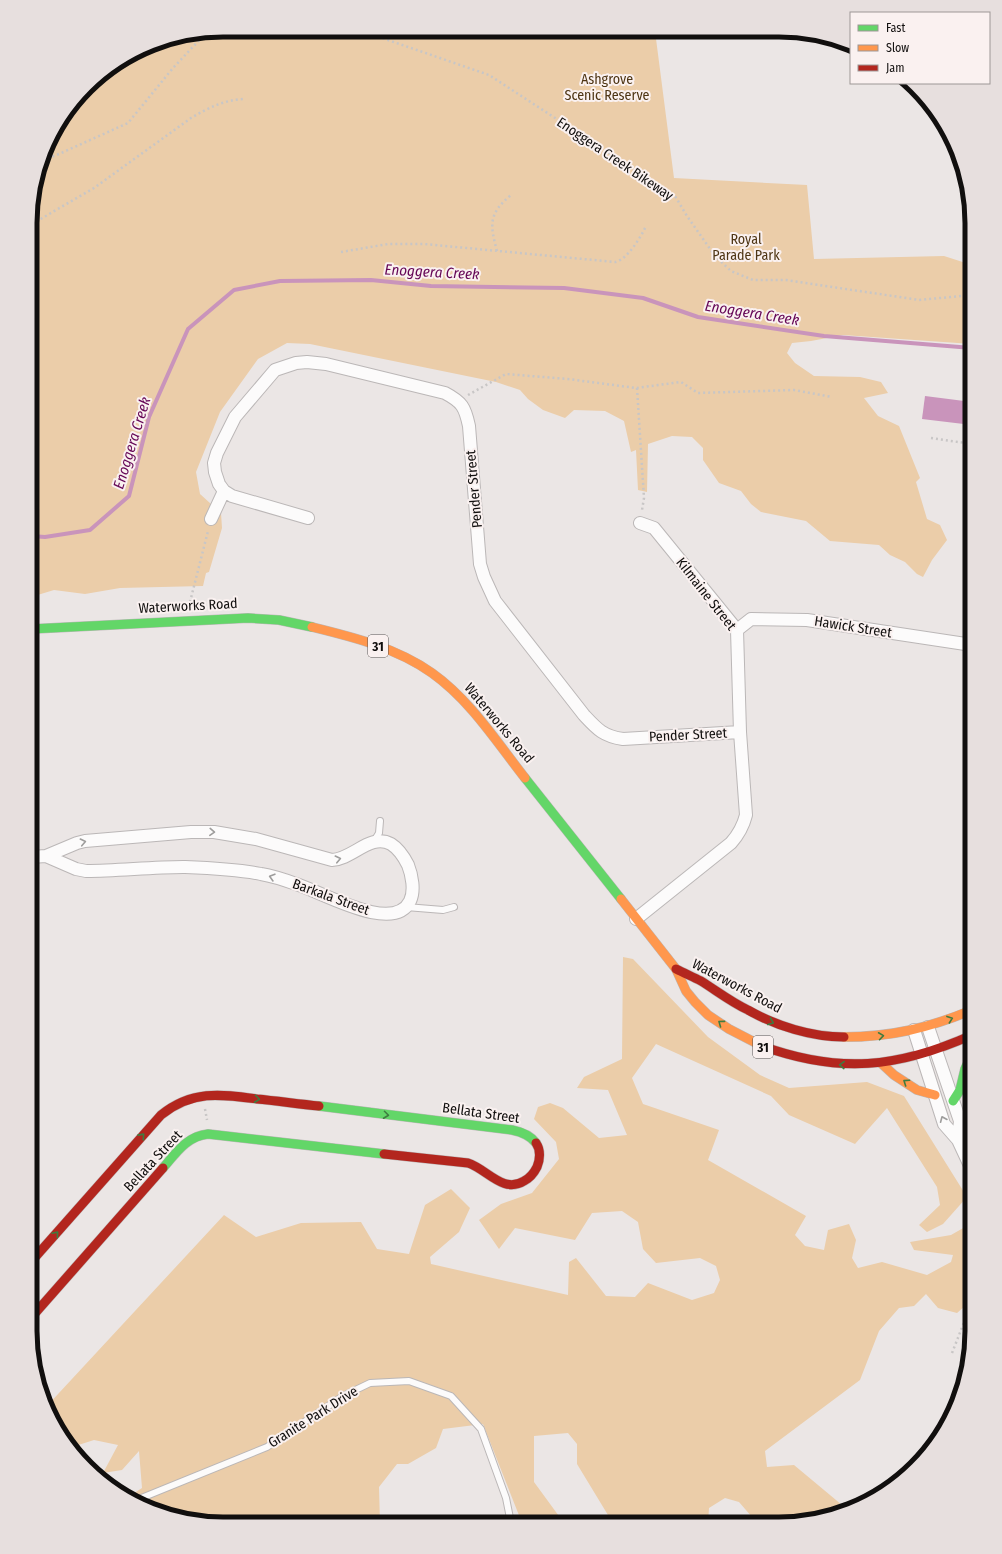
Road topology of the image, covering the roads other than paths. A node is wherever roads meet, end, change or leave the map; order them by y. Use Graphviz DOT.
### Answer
graph roads {
  1 [pos="224,491"];
  2 [pos="308,518"];
  3 [pos="211,519"];
  4 [pos="640,523"];
  5 [pos="37,629"];
  6 [pos="737,630"];
  7 [pos="965,644"];
  8 [pos="740,732"];
  9 [pos="380,820"];
  10 [pos="371,843"];
  11 [pos="46,856"];
  12 [pos="37,857"];
  13 [pos="406,906"];
  14 [pos="454,907"];
  15 [pos="636,919"];
  16 [pos="676,969"];
  17 [pos="965,1013"];
  18 [pos="928,1027"];
  19 [pos="914,1030"];
  20 [pos="965,1038"];
  21 [pos="936,1051"];
  22 [pos="922,1056"];
  23 [pos="881,1063"];
  24 [pos="965,1069"];
  25 [pos="934,1095"];
  26 [pos="953,1101"];
  27 [pos="958,1140"];
  28 [pos="965,1155"];
  29 [pos="37,1255"];
  30 [pos="37,1311"];
  31 [pos="140,1498"];
  32 [pos="510,1517"];
  1 -- 2 [label="street"];
  1 -- 3 [label="street"];
  1 -- 8 [label="street, Pender Street"];
  4 -- 6 [label="street, Kilmaine Street"];
  5 -- 15 [label="main road, Waterworks Road / 31"];
  6 -- 7 [label="street, Hawick Street"];
  6 -- 8 [label="street, Kilmaine Street"];
  8 -- 15 [label="street, Kilmaine Street"];
  9 -- 10 [label="lane"];
  11 -- 10 [label="street, Barkala Street, one-way"];
  10 -- 13 [label="street"];
  11 -- 12 [label="street, Barkala Street"];
  13 -- 11 [label="street, Barkala Street, one-way"];
  13 -- 14 [label="lane"];
  15 -- 16 [label="main road, Waterworks Road / 31"];
  16 -- 19 [label="main road, Waterworks Road / 31, one-way"];
  23 -- 16 [label="main road, Waterworks Road / 31, one-way"];
  18 -- 17 [label="main road, Waterworks Road / 31, one-way"];
  18 -- 19 [label="main road, Waterworks Road / 31"];
  18 -- 21 [label="street"];
  19 -- 22 [label="street"];
  20 -- 21 [label="main road, Waterworks Road / 31"];
  21 -- 22 [label="main road, Waterworks Road / 31"];
  21 -- 26 [label="street"];
  22 -- 23 [label="main road, Waterworks Road / 31"];
  22 -- 25 [label="street"];
  25 -- 23 [label="main road, one-way"];
  24 -- 26 [label="main road"];
  27 -- 25 [label="street, one-way"];
  26 -- 27 [label="street"];
  27 -- 28 [label="street"];
  29 -- 30 [label="main road, Bellata Street, one-way"];
  31 -- 32 [label="lane, Granite Park Drive"];
}
